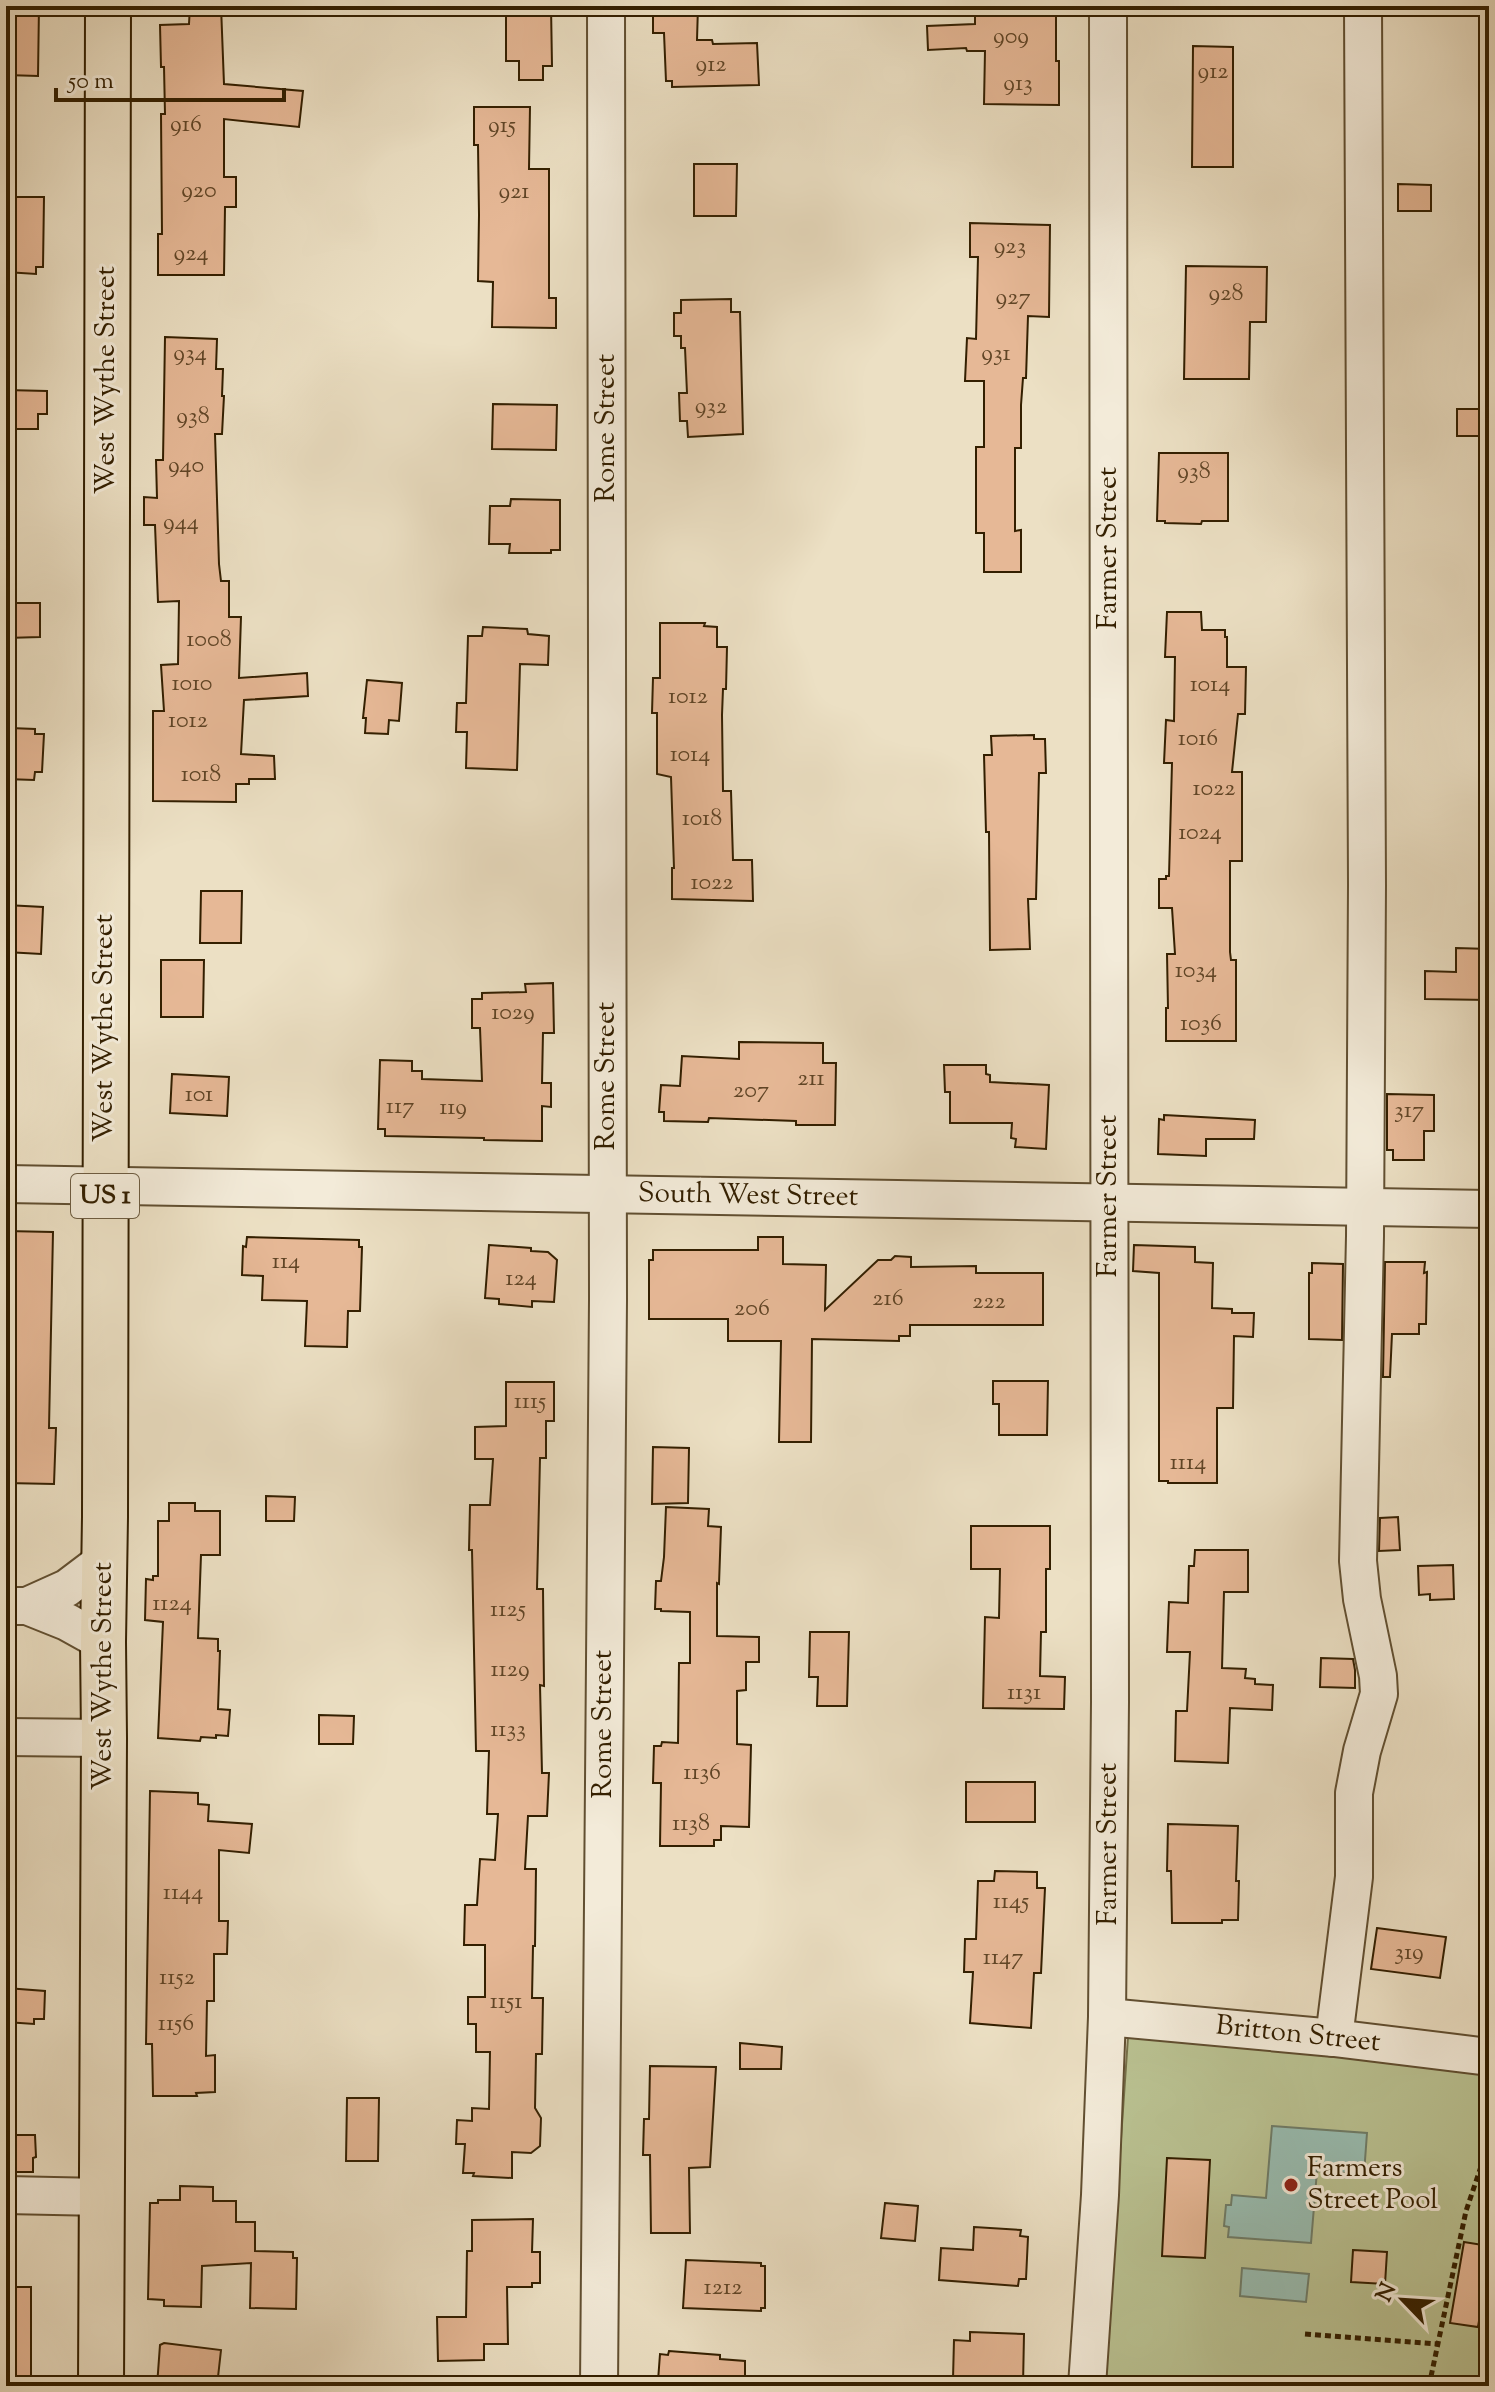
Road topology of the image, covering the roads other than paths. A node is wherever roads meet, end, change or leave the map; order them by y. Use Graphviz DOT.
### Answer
graph roads {
  1 [pos="108,6"];
  2 [pos="606,6"];
  3 [pos="1108,6"];
  4 [pos="1363,6"];
  5 [pos="6,1184"];
  6 [pos="105,1186"];
  7 [pos="607,1194"];
  8 [pos="1109,1202"];
  9 [pos="1364,1207"];
  10 [pos="1489,1209"];
  11 [pos="104,1560"];
  12 [pos="17,1606"];
  13 [pos="103,1642"];
  14 [pos="6,1737"];
  15 [pos="104,1738"];
  16 [pos="1107,2017"];
  17 [pos="1334,2038"];
  18 [pos="1489,2057"];
  19 [pos="6,2195"];
  20 [pos="102,2197"];
  21 [pos="101,2386"];
  22 [pos="599,2386"];
  23 [pos="1087,2386"];
  1 -- 6 [label="main road, West Wythe Street / US 1"];
  2 -- 7 [label="street, Rome Street"];
  3 -- 8 [label="street, Farmer Street"];
  4 -- 9 [label="street"];
  5 -- 6 [label="street, South West Street"];
  6 -- 7 [label="street, South West Street"];
  6 -- 11 [label="main road, West Wythe Street / US 1"];
  7 -- 8 [label="street, South West Street"];
  7 -- 22 [label="street, Rome Street"];
  8 -- 9 [label="street, South West Street"];
  8 -- 16 [label="street, Farmer Street"];
  9 -- 10 [label="street, South West Street"];
  9 -- 17 [label="street"];
  11 -- 12 [label="street"];
  11 -- 13 [label="main road, West Wythe Street / US 1"];
  12 -- 13 [label="street"];
  13 -- 15 [label="main road, West Wythe Street / US 1"];
  14 -- 15 [label="street"];
  15 -- 20 [label="main road, West Wythe Street / US 1"];
  16 -- 17 [label="street, Britton Street"];
  16 -- 23 [label="street, Farmer Street"];
  17 -- 18 [label="street, Britton Street"];
  19 -- 20 [label="street"];
  20 -- 21 [label="main road, West Wythe Street / US 1"];
}
